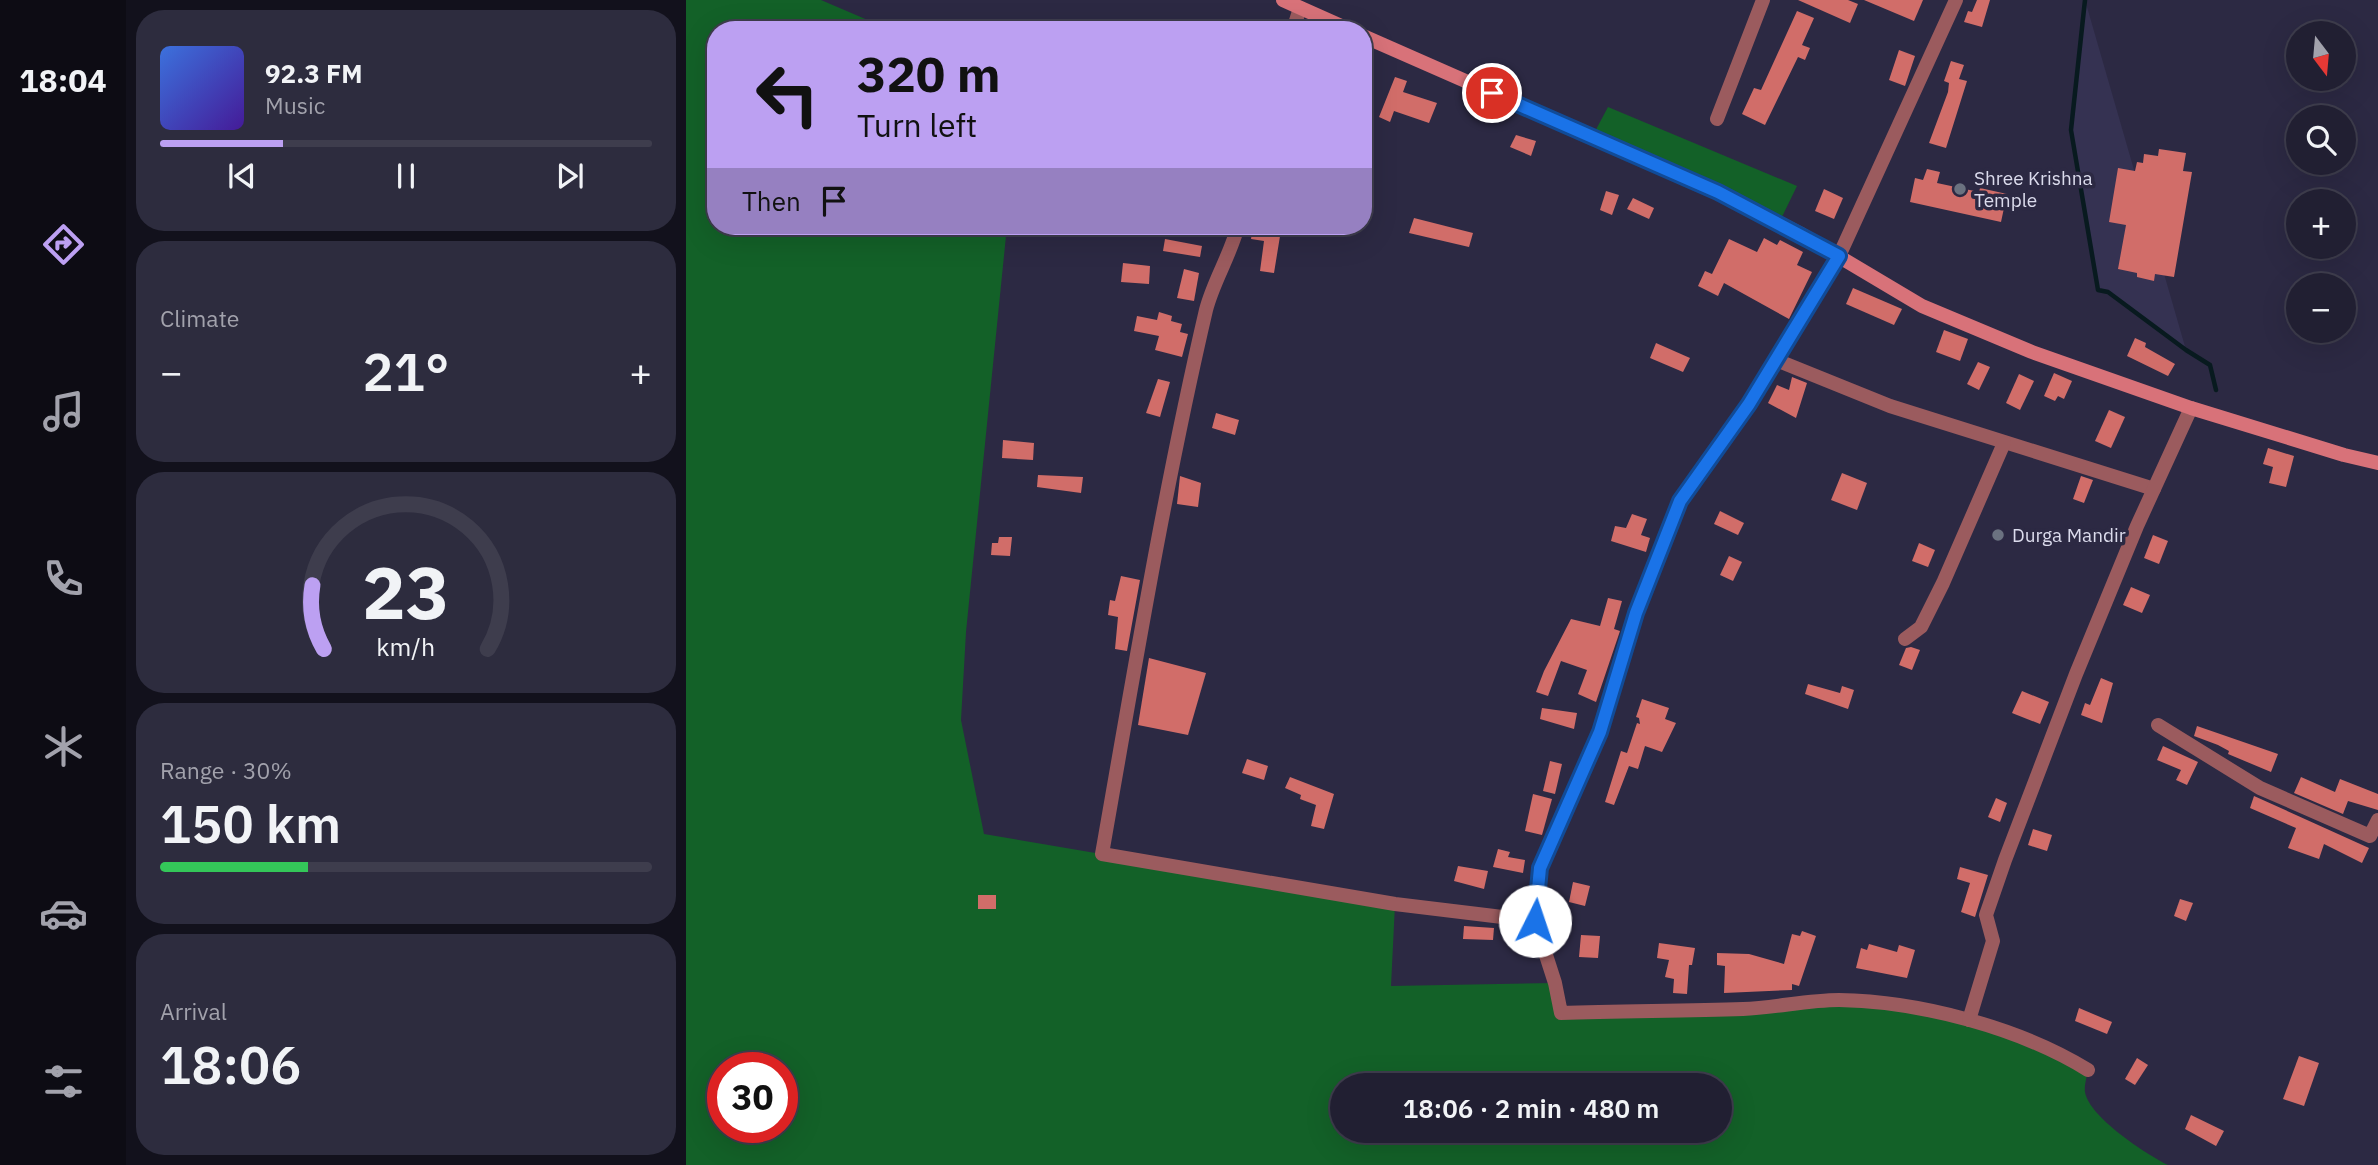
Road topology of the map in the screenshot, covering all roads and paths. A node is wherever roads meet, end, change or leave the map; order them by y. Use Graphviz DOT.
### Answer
graph roads {
  1 [pos="1283,0"];
  2 [pos="1763,0"];
  3 [pos="1956,0"];
  4 [pos="1300,8"];
  5 [pos="1296,21"];
  6 [pos="1330,21"];
  7 [pos="1372,40"];
  8 [pos="1717,119"];
  9 [pos="1236,235"];
  10 [pos="1839,256"];
  11 [pos="1776,360"];
  12 [pos="2191,408"];
  13 [pos="2004,443"];
  14 [pos="2378,463"];
  15 [pos="2154,489"];
  16 [pos="1905,639"];
  17 [pos="2158,725"];
  18 [pos="2378,820"];
  19 [pos="1535,921"];
  20 [pos="1969,1020"];
  21 [pos="2088,1070"];
  1 -- 4 [label="main road"];
  2 -- 8 [label="street"];
  3 -- 10 [label="street"];
  4 -- 5 [label="street"];
  4 -- 6 [label="main road"];
  7 -- 10 [label="main road"];
  9 -- 19 [label="street"];
  10 -- 11 [label="street"];
  10 -- 12 [label="main road"];
  11 -- 13 [label="street"];
  11 -- 19 [label="street"];
  12 -- 14 [label="main road"];
  12 -- 15 [label="street"];
  13 -- 15 [label="street"];
  13 -- 16 [label="street"];
  15 -- 20 [label="street"];
  17 -- 18 [label="street"];
  19 -- 20 [label="street"];
  20 -- 21 [label="street"];
}
